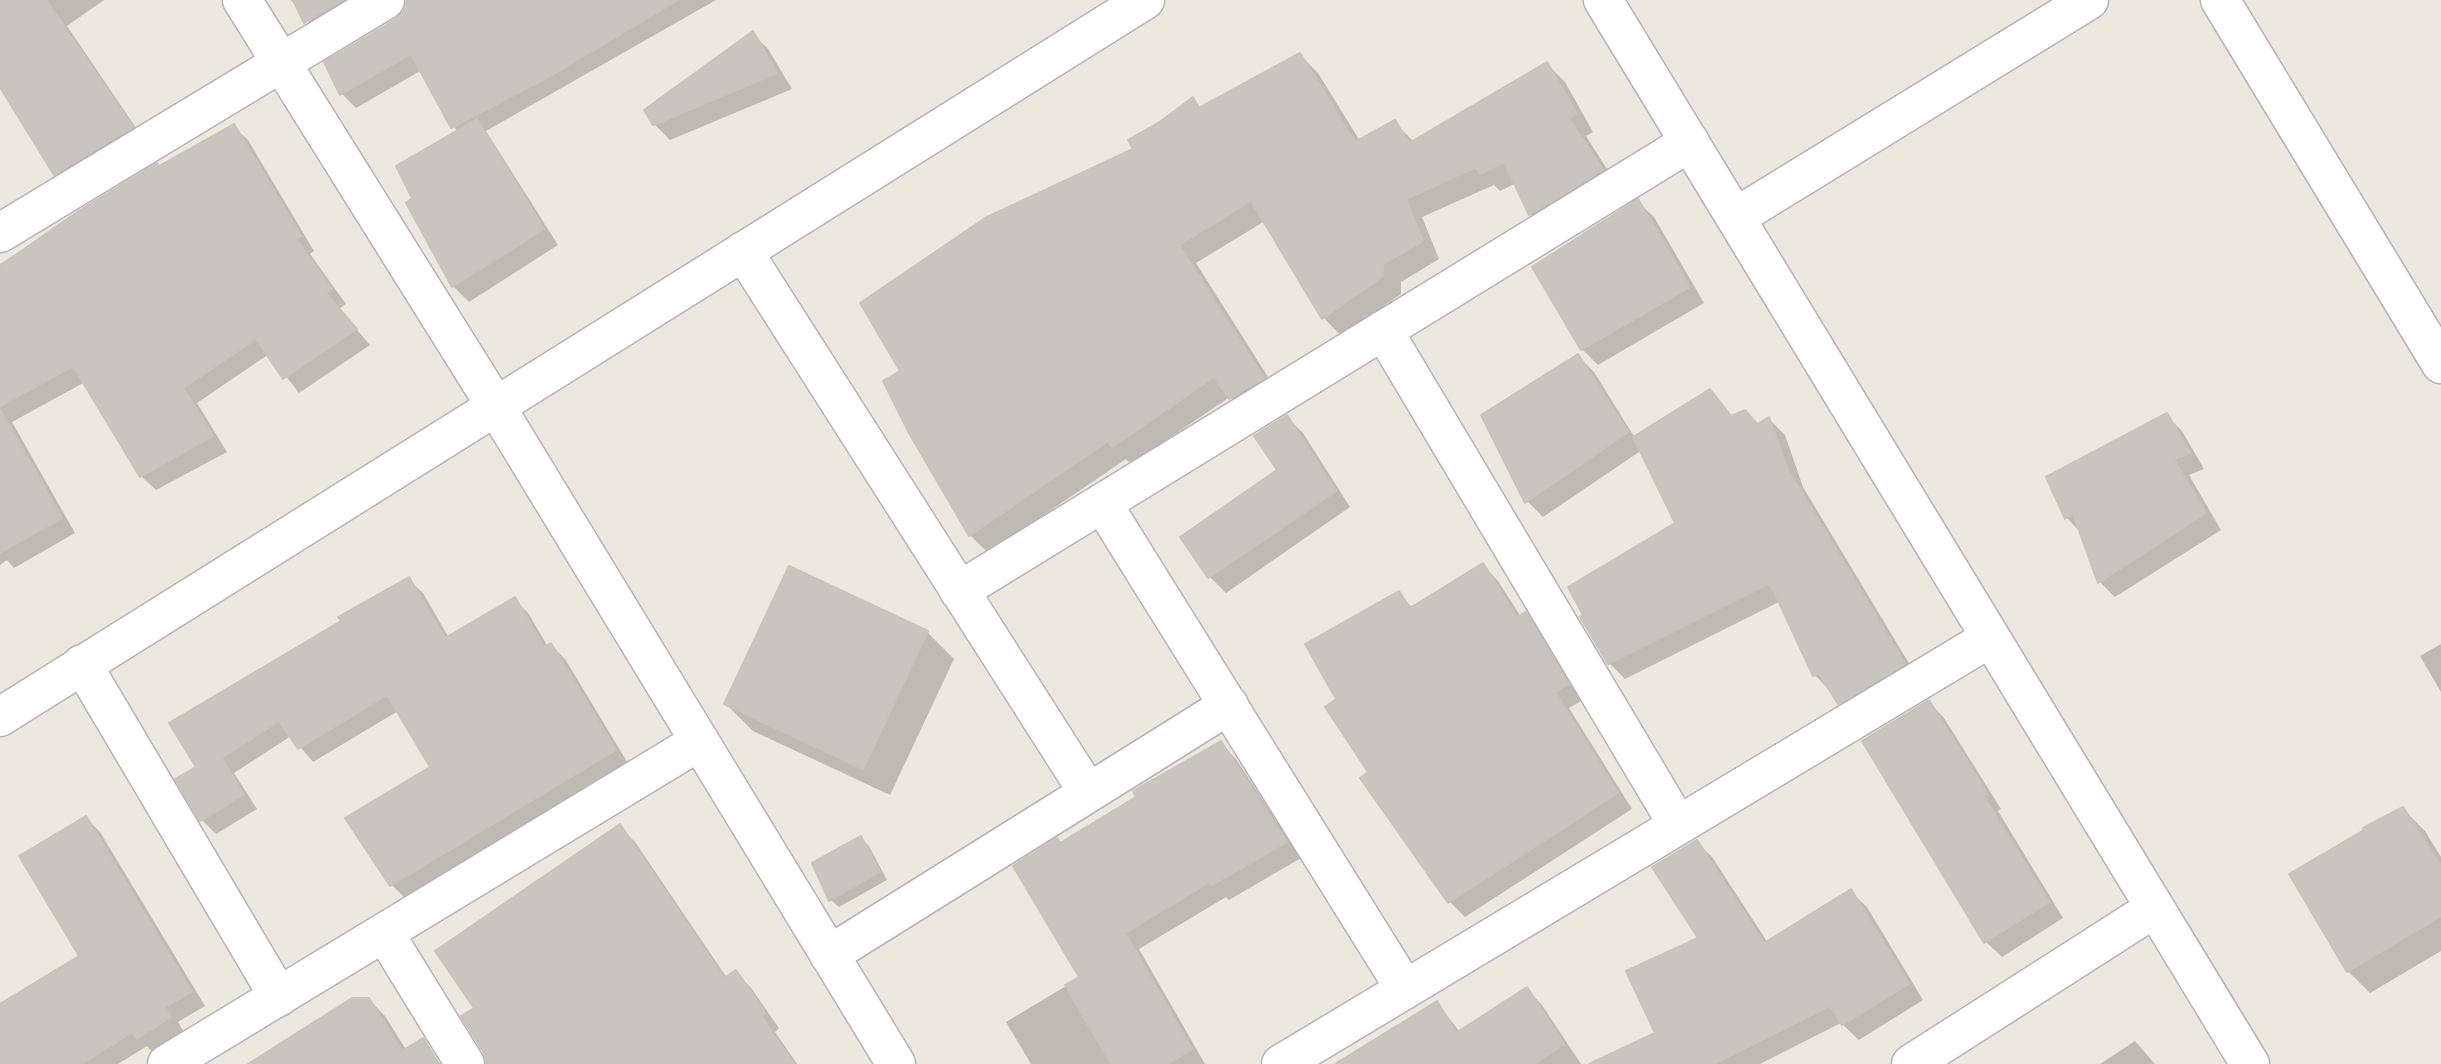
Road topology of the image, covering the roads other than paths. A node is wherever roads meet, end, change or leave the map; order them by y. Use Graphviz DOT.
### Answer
graph roads {
  1 [pos="242,0"];
  2 [pos="385,0"];
  3 [pos="1145,0"];
  4 [pos="1604,0"];
  5 [pos="2089,0"];
  6 [pos="2220,0"];
  7 [pos="282,63"];
  8 [pos="1690,142"];
  9 [pos="1736,217"];
  10 [pos="0,233"];
  11 [pos="743,251"];
  12 [pos="1383,330"];
  13 [pos="2441,364"];
  14 [pos="495,405"];
  15 [pos="1102,503"];
  16 [pos="959,591"];
  17 [pos="1990,638"];
  18 [pos="82,664"];
  19 [pos="1229,705"];
  20 [pos="0,717"];
  21 [pos="700,741"];
  22 [pos="1088,792"];
  23 [pos="1678,825"];
  24 [pos="2155,908"];
  25 [pos="385,934"];
  26 [pos="829,955"];
  27 [pos="1405,989"];
  28 [pos="279,997"];
  29 [pos="167,1064"];
  30 [pos="466,1064"];
  31 [pos="896,1064"];
  32 [pos="1281,1064"];
  33 [pos="1911,1064"];
  34 [pos="2250,1064"];
  1 -- 7 [label="street"];
  2 -- 7 [label="street"];
  3 -- 11 [label="street"];
  4 -- 8 [label="street"];
  5 -- 9 [label="street"];
  6 -- 13 [label="street"];
  7 -- 10 [label="street"];
  7 -- 14 [label="street"];
  8 -- 9 [label="street"];
  8 -- 12 [label="street"];
  9 -- 17 [label="street"];
  11 -- 14 [label="street"];
  11 -- 16 [label="street"];
  12 -- 15 [label="street"];
  12 -- 23 [label="street"];
  14 -- 18 [label="street"];
  14 -- 21 [label="street"];
  15 -- 16 [label="street"];
  15 -- 19 [label="street"];
  16 -- 22 [label="street"];
  17 -- 23 [label="street"];
  17 -- 24 [label="street"];
  18 -- 20 [label="street"];
  18 -- 28 [label="street"];
  19 -- 22 [label="street"];
  19 -- 27 [label="street"];
  21 -- 25 [label="street"];
  21 -- 26 [label="street"];
  22 -- 26 [label="street"];
  23 -- 27 [label="street"];
  24 -- 33 [label="street"];
  24 -- 34 [label="street"];
  25 -- 28 [label="street"];
  25 -- 30 [label="street"];
  26 -- 31 [label="street"];
  27 -- 32 [label="street"];
  28 -- 29 [label="street"];
}
